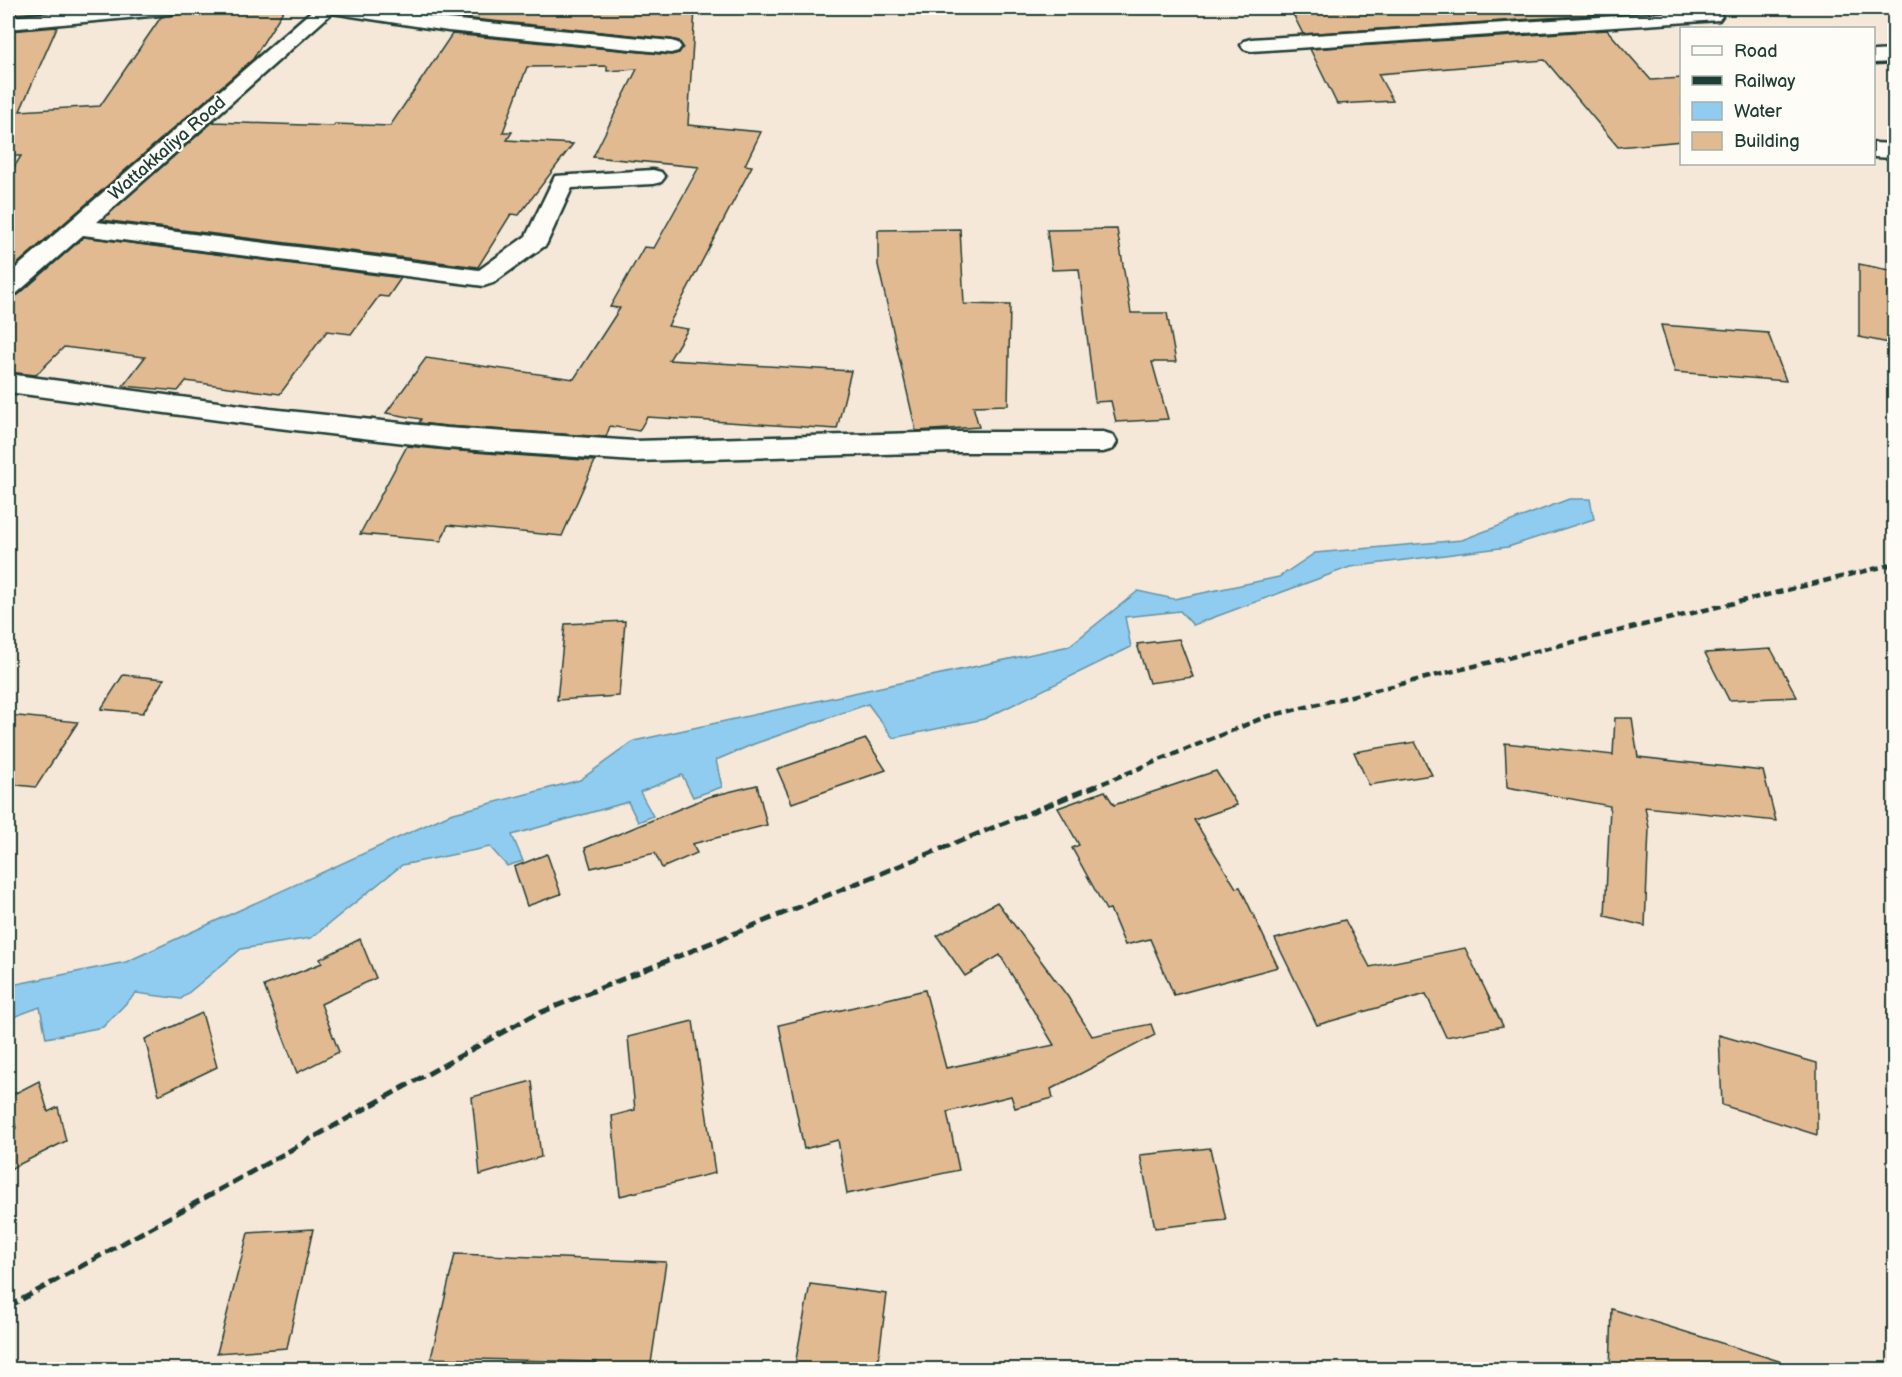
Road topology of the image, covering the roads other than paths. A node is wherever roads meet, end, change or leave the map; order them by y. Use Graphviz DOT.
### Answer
graph roads {
  1 [pos="172,8"];
  2 [pos="326,8"];
  3 [pos="337,8"];
  4 [pos="1713,17"];
  5 [pos="8,23"];
  6 [pos="1251,45"];
  7 [pos="671,47"];
  8 [pos="1894,56"];
  9 [pos="1875,57"];
  10 [pos="1875,150"];
  11 [pos="1894,151"];
  12 [pos="654,177"];
  13 [pos="78,227"];
  14 [pos="8,288"];
  15 [pos="8,383"];
  16 [pos="1103,442"];
  1 -- 5 [label="street"];
  2 -- 13 [label="street, Wattakkaliya Road"];
  3 -- 7 [label="street"];
  4 -- 6 [label="street"];
  8 -- 9 [label="street"];
  10 -- 11 [label="street"];
  12 -- 13 [label="street"];
  13 -- 14 [label="street, Wattakkaliya Road"];
  15 -- 16 [label="street"];
}
